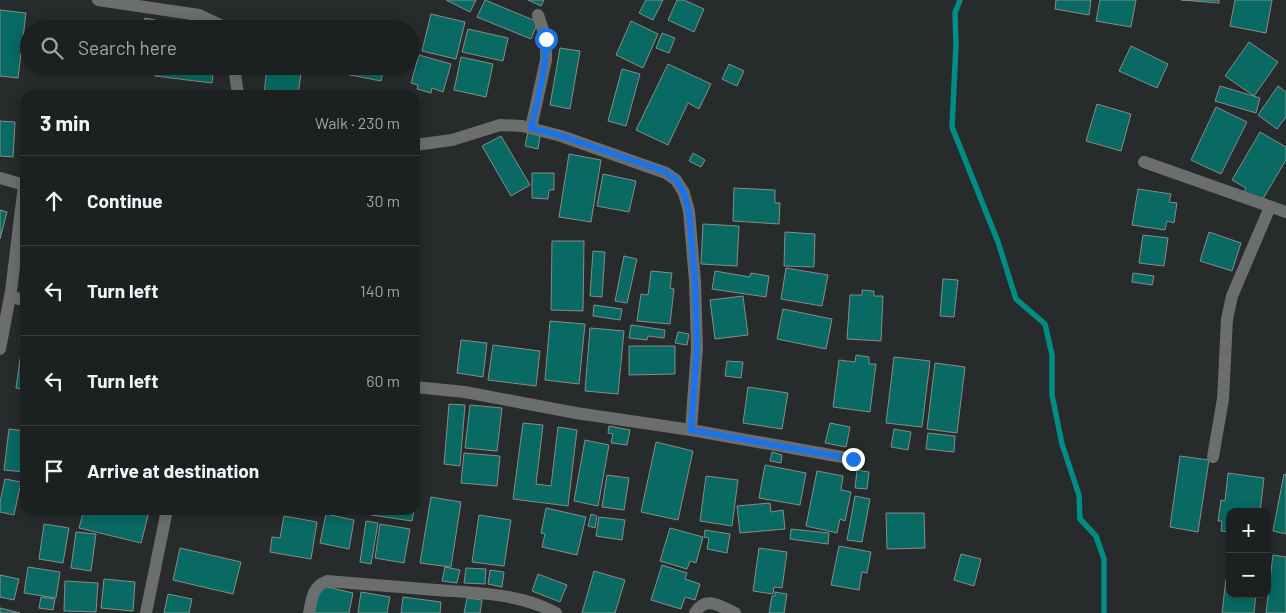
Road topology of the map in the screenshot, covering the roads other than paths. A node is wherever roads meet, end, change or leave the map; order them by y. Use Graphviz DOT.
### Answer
graph roads {
  1 [pos="98,0"];
  2 [pos="538,14"];
  3 [pos="209,20"];
  4 [pos="235,75"];
  5 [pos="237,90"];
  6 [pos="531,128"];
  7 [pos="420,144"];
  8 [pos="1144,162"];
  9 [pos="0,178"];
  10 [pos="20,184"];
  11 [pos="1270,207"];
  12 [pos="1286,212"];
  13 [pos="20,217"];
  14 [pos="10,297"];
  15 [pos="20,299"];
  16 [pos="0,349"];
  17 [pos="420,388"];
  18 [pos="691,430"];
  19 [pos="1213,458"];
  20 [pos="853,459"];
  21 [pos="166,515"];
  22 [pos="146,613"];
  23 [pos="309,613"];
  24 [pos="556,613"];
  25 [pos="695,613"];
  26 [pos="735,613"];
  1 -- 3 [label="street"];
  2 -- 6 [label="street"];
  4 -- 5 [label="street"];
  6 -- 7 [label="street"];
  6 -- 18 [label="street"];
  8 -- 11 [label="street"];
  9 -- 10 [label="street"];
  11 -- 12 [label="street"];
  11 -- 19 [label="street"];
  13 -- 14 [label="street"];
  14 -- 15 [label="street"];
  14 -- 16 [label="street"];
  17 -- 18 [label="street"];
  18 -- 20 [label="street"];
  21 -- 22 [label="street"];
  23 -- 24 [label="street"];
  25 -- 26 [label="street"];
}
